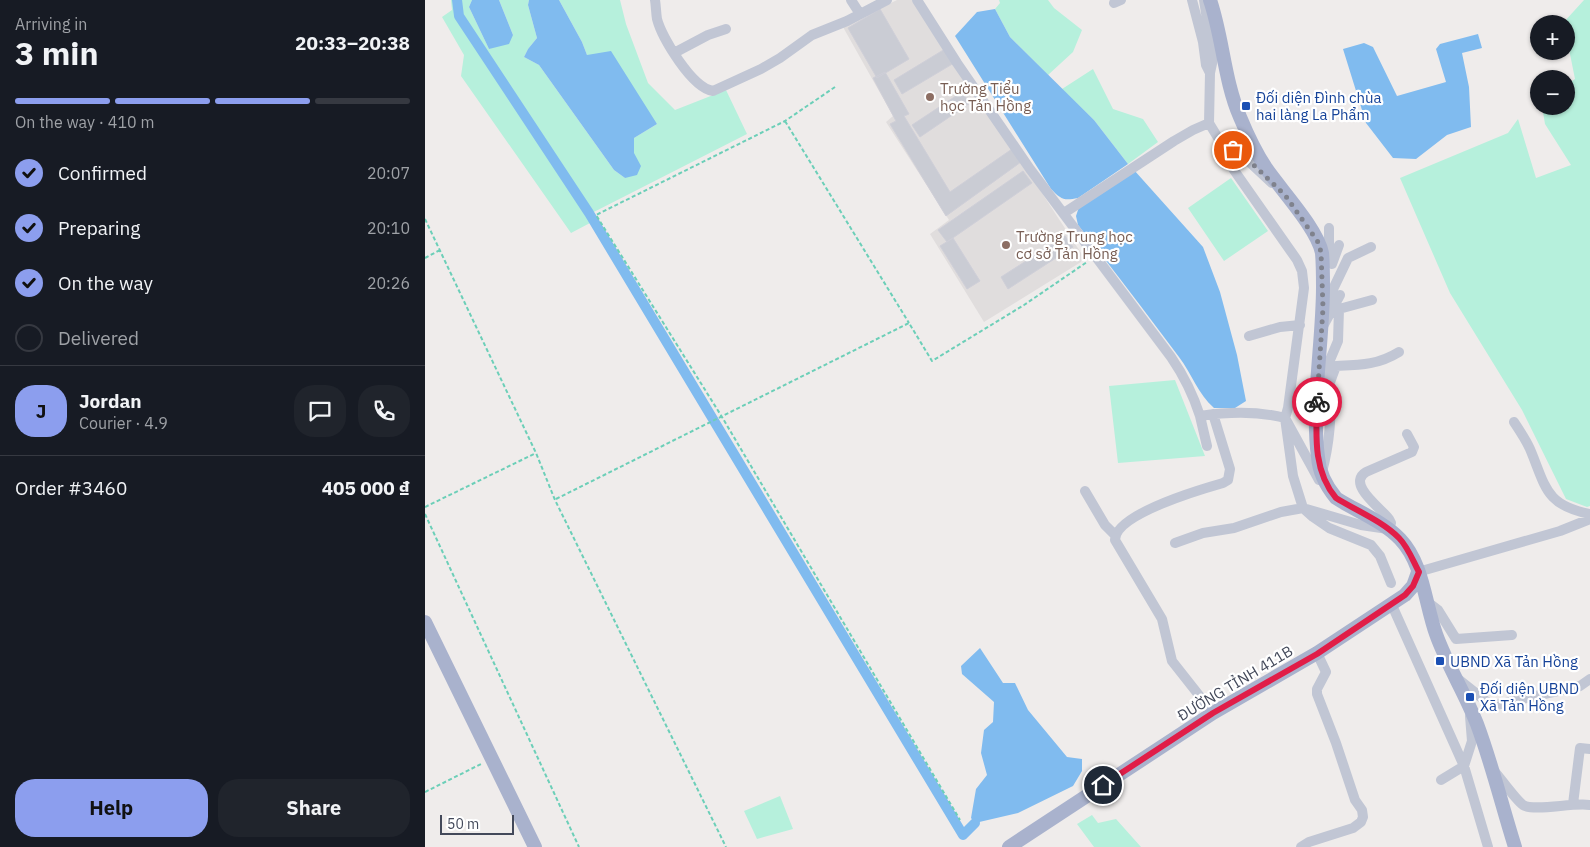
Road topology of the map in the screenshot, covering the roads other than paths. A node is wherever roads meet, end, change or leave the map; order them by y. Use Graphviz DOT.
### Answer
graph roads {
  1 [pos="655,0"];
  2 [pos="851,0"];
  3 [pos="887,0"];
  4 [pos="917,0"];
  5 [pos="1193,0"];
  6 [pos="1204,0"];
  7 [pos="1210,0"];
  8 [pos="860,14"];
  9 [pos="726,29"];
  10 [pos="674,53"];
  11 [pos="1210,74"];
  12 [pos="1209,123"];
  13 [pos="1223,146"];
  14 [pos="1285,195"];
  15 [pos="1064,213"];
  16 [pos="1329,228"];
  17 [pos="1339,245"];
  18 [pos="1371,247"];
  19 [pos="1323,278"];
  20 [pos="1340,295"];
  21 [pos="1372,300"];
  22 [pos="1323,308"];
  23 [pos="1300,325"];
  24 [pos="1322,329"];
  25 [pos="1249,336"];
  26 [pos="1399,352"];
  27 [pos="1331,380"];
  28 [pos="1318,389"];
  29 [pos="1213,414"];
  30 [pos="1200,416"];
  31 [pos="1285,418"];
  32 [pos="1316,420"];
  33 [pos="1514,422"];
  34 [pos="1407,434"];
  35 [pos="1207,446"];
  36 [pos="1322,473"];
  37 [pos="1085,491"];
  38 [pos="1330,491"];
  39 [pos="1303,508"];
  40 [pos="1590,514"];
  41 [pos="1590,519"];
  42 [pos="1388,529"];
  43 [pos="1115,535"];
  44 [pos="1175,543"];
  45 [pos="1419,572"];
  46 [pos="1391,582"];
  47 [pos="1425,600"];
  48 [pos="1391,604"];
  49 [pos="425,622"];
  50 [pos="1512,635"];
  51 [pos="1317,654"];
  52 [pos="1454,675"];
  53 [pos="1590,679"];
  54 [pos="1469,705"];
  55 [pos="1213,713"];
  56 [pos="1590,748"];
  57 [pos="1464,766"];
  58 [pos="1490,767"];
  59 [pos="1441,780"];
  60 [pos="1573,804"];
  61 [pos="1590,805"];
  62 [pos="535,847"];
  63 [pos="1009,847"];
  64 [pos="1301,847"];
  65 [pos="1489,847"];
  66 [pos="1515,847"];
  1 -- 10 [label="street"];
  2 -- 8 [label="street"];
  3 -- 8 [label="street"];
  4 -- 15 [label="street"];
  5 -- 11 [label="street"];
  6 -- 11 [label="street"];
  7 -- 14 [label="main road"];
  8 -- 10 [label="street"];
  9 -- 10 [label="street"];
  11 -- 12 [label="street"];
  12 -- 13 [label="street"];
  12 -- 15 [label="street"];
  13 -- 14 [label="street"];
  13 -- 23 [label="street"];
  14 -- 19 [label="main road"];
  15 -- 30 [label="street"];
  16 -- 19 [label="street"];
  17 -- 19 [label="street"];
  18 -- 22 [label="street"];
  19 -- 22 [label="main road"];
  20 -- 24 [label="street"];
  21 -- 28 [label="street"];
  22 -- 24 [label="main road"];
  23 -- 25 [label="street"];
  23 -- 31 [label="street"];
  24 -- 28 [label="main road"];
  26 -- 27 [label="street"];
  27 -- 32 [label="street"];
  27 -- 36 [label="street"];
  28 -- 32 [label="main road"];
  29 -- 30 [label="street"];
  29 -- 31 [label="street"];
  29 -- 43 [label="street"];
  30 -- 35 [label="street"];
  31 -- 38 [label="street"];
  31 -- 39 [label="street"];
  32 -- 36 [label="main road"];
  33 -- 40 [label="street"];
  34 -- 42 [label="street"];
  36 -- 38 [label="main road"];
  37 -- 43 [label="street"];
  38 -- 42 [label="main road"];
  39 -- 42 [label="street"];
  39 -- 44 [label="street"];
  39 -- 46 [label="street"];
  41 -- 45 [label="street"];
  42 -- 45 [label="main road"];
  43 -- 55 [label="street"];
  45 -- 47 [label="main road"];
  45 -- 48 [label="main road, ĐƯỜNG TỈNH 411B"];
  47 -- 50 [label="street"];
  47 -- 52 [label="main road"];
  48 -- 51 [label="main road, ĐƯỜNG TỈNH 411B"];
  48 -- 57 [label="street"];
  49 -- 62 [label="main road"];
  51 -- 55 [label="main road, ĐƯỜNG TỈNH 411B"];
  51 -- 64 [label="street"];
  52 -- 53 [label="street"];
  52 -- 54 [label="main road"];
  54 -- 57 [label="street"];
  54 -- 58 [label="main road"];
  55 -- 63 [label="main road, ĐƯỜNG TỈNH 411B"];
  56 -- 60 [label="street"];
  57 -- 59 [label="street"];
  57 -- 65 [label="street"];
  58 -- 60 [label="street"];
  58 -- 66 [label="main road"];
  60 -- 61 [label="street"];
}
